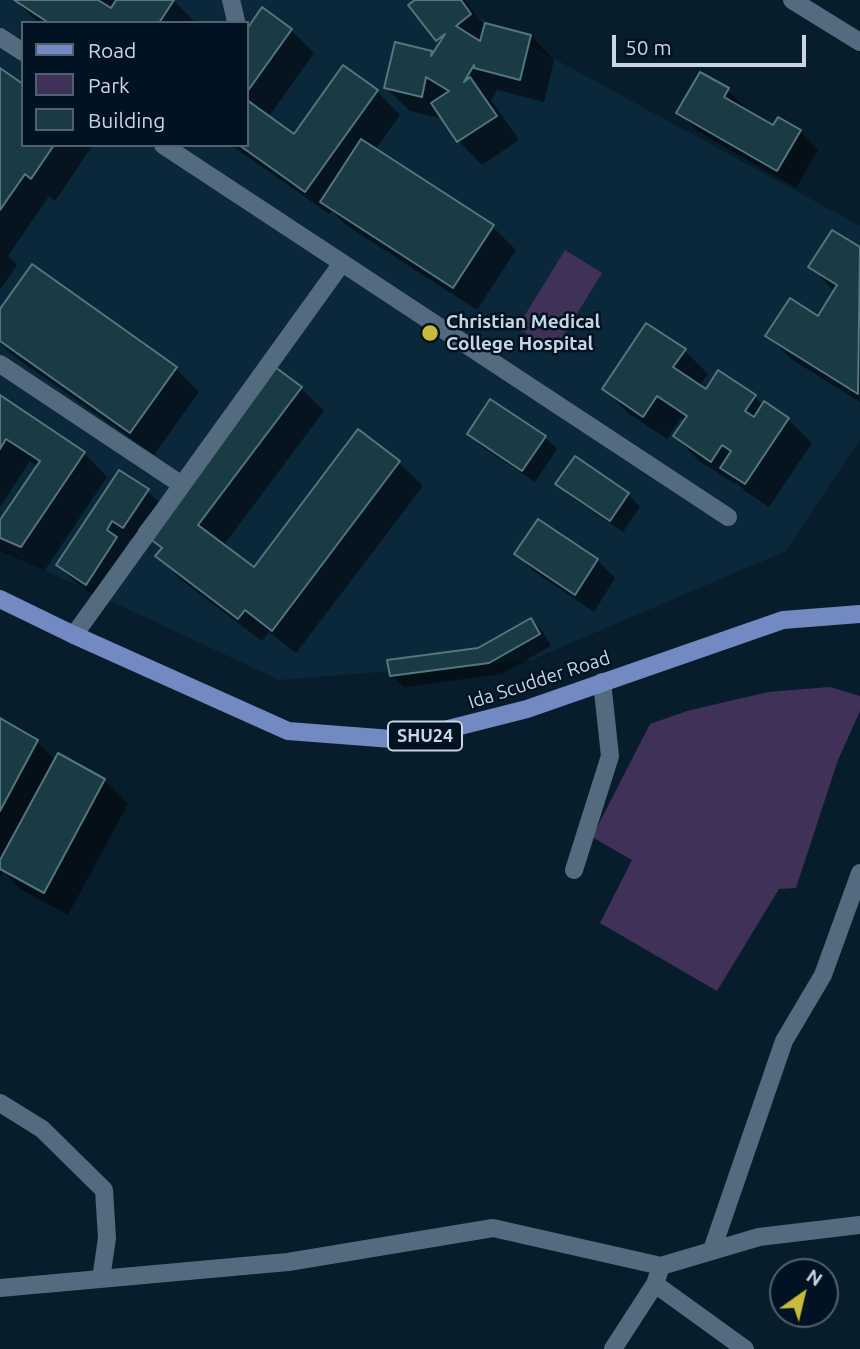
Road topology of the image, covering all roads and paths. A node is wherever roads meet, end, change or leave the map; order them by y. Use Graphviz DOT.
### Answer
graph roads {
  1 [pos="231,0"];
  2 [pos="792,0"];
  3 [pos="235,21"];
  4 [pos="0,37"];
  5 [pos="860,42"];
  6 [pos="21,51"];
  7 [pos="166,147"];
  8 [pos="342,263"];
  9 [pos="0,364"];
  10 [pos="182,485"];
  11 [pos="728,517"];
  12 [pos="0,599"];
  13 [pos="860,614"];
  14 [pos="74,635"];
  15 [pos="602,682"];
  16 [pos="574,870"];
  17 [pos="860,873"];
  18 [pos="0,1103"];
  19 [pos="860,1225"];
  20 [pos="712,1250"];
  21 [pos="661,1266"];
  22 [pos="102,1279"];
  23 [pos="655,1284"];
  24 [pos="0,1288"];
  25 [pos="613,1349"];
  26 [pos="745,1349"];
  1 -- 3 [label="street"];
  2 -- 5 [label="street"];
  4 -- 6 [label="street"];
  7 -- 8 [label="street"];
  8 -- 10 [label="street"];
  8 -- 11 [label="street"];
  9 -- 10 [label="street"];
  10 -- 14 [label="street"];
  12 -- 14 [label="main road, Ida Scudder Road / SHU24"];
  13 -- 15 [label="main road, Ida Scudder Road / SHU24"];
  14 -- 15 [label="main road, Ida Scudder Road / SHU24"];
  15 -- 16 [label="street"];
  17 -- 20 [label="street"];
  18 -- 22 [label="street"];
  19 -- 20 [label="street"];
  20 -- 21 [label="street"];
  21 -- 22 [label="street"];
  21 -- 23 [label="street"];
  22 -- 24 [label="street"];
  23 -- 25 [label="street"];
  23 -- 26 [label="street"];
}
